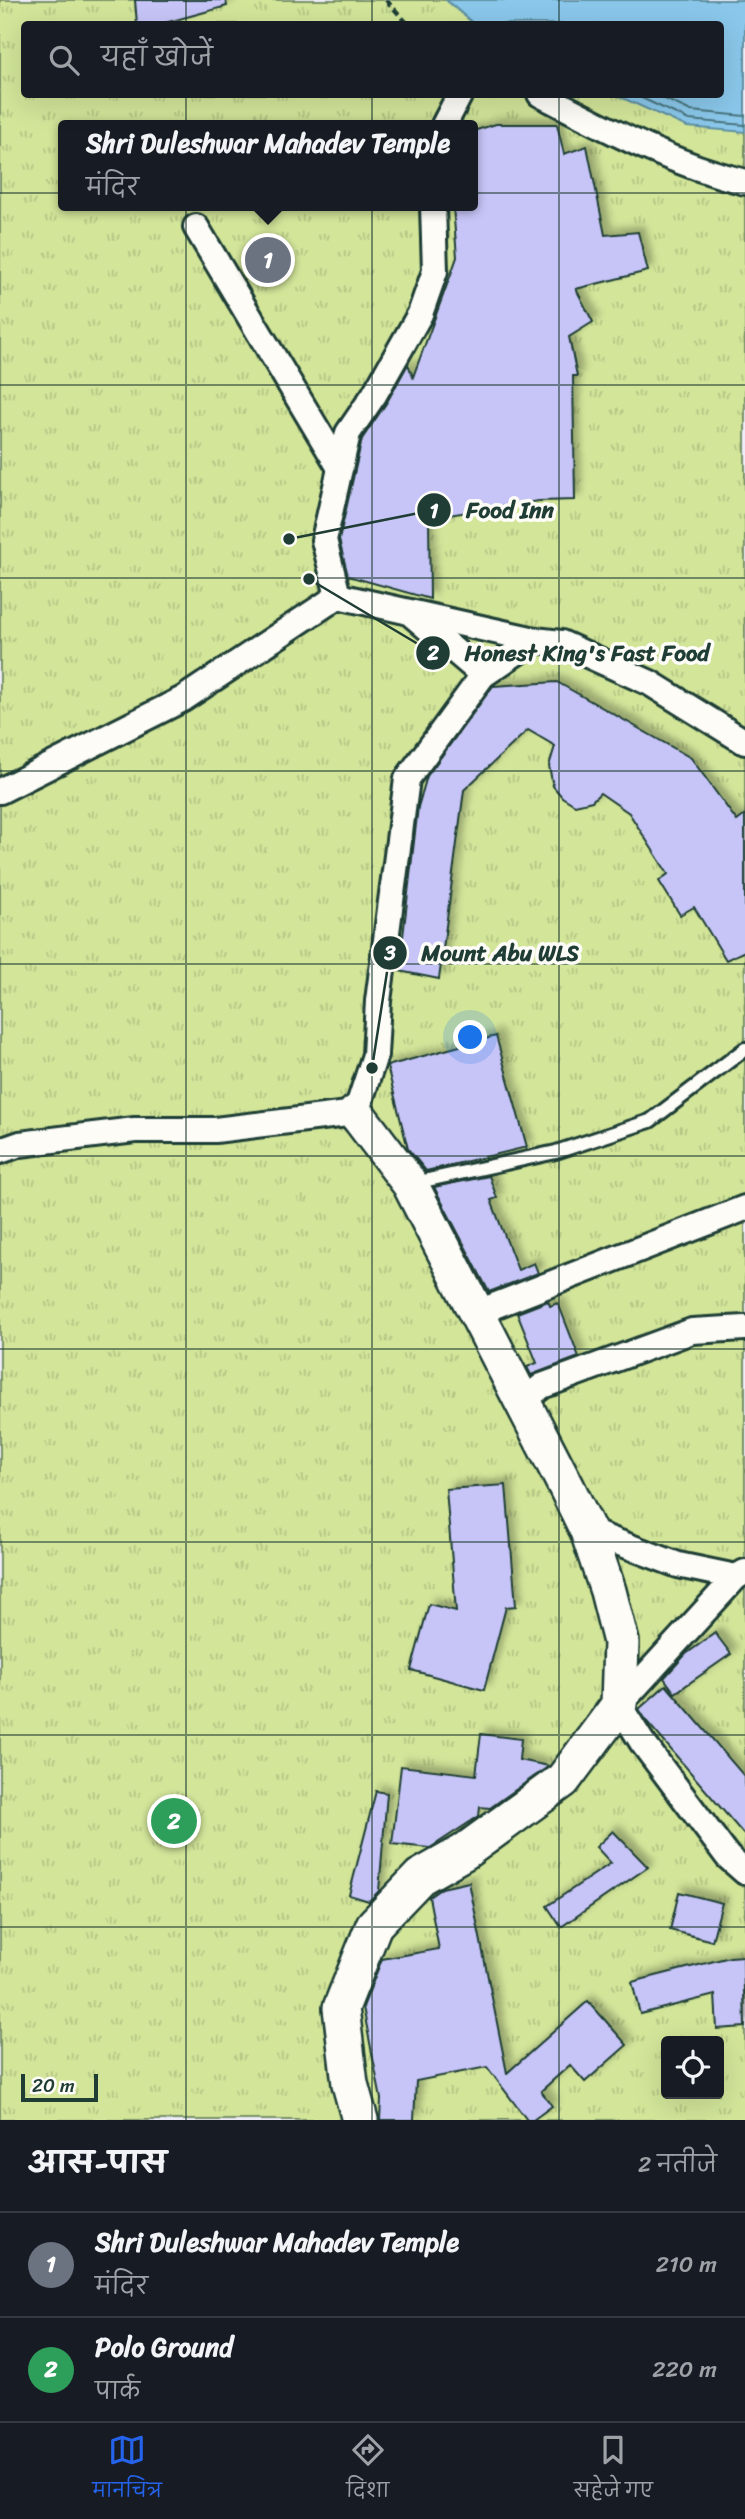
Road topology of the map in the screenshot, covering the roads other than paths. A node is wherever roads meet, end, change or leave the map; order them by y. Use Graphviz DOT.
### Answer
graph roads {
  1 [pos="458,98"];
  2 [pos="548,98"];
  3 [pos="447,120"];
  4 [pos="745,182"];
  5 [pos="433,211"];
  6 [pos="196,226"];
  7 [pos="340,468"];
  8 [pos="338,596"];
  9 [pos="407,610"];
  10 [pos="535,640"];
  11 [pos="483,676"];
  12 [pos="745,742"];
  13 [pos="0,791"];
  14 [pos="745,1049"];
  15 [pos="356,1113"];
  16 [pos="0,1151"];
  17 [pos="410,1184"];
  18 [pos="745,1208"];
  19 [pos="475,1312"];
  20 [pos="745,1328"];
  21 [pos="521,1403"];
  22 [pos="588,1531"];
  23 [pos="740,1574"];
  24 [pos="619,1705"];
  25 [pos="745,1872"];
  26 [pos="360,2120"];
  1 -- 3 [label="street"];
  2 -- 4 [label="street"];
  5 -- 7 [label="street"];
  6 -- 7 [label="street"];
  7 -- 8 [label="street"];
  8 -- 9 [label="street"];
  8 -- 13 [label="street"];
  9 -- 10 [label="street"];
  9 -- 11 [label="street"];
  10 -- 11 [label="street"];
  10 -- 12 [label="street"];
  11 -- 15 [label="street"];
  14 -- 17 [label="lane"];
  15 -- 16 [label="street"];
  15 -- 17 [label="main road"];
  17 -- 19 [label="main road"];
  18 -- 19 [label="street"];
  19 -- 21 [label="main road"];
  20 -- 21 [label="street"];
  21 -- 22 [label="main road"];
  22 -- 23 [label="street"];
  22 -- 24 [label="main road"];
  23 -- 24 [label="street"];
  24 -- 25 [label="street"];
  24 -- 26 [label="main road"];
}
